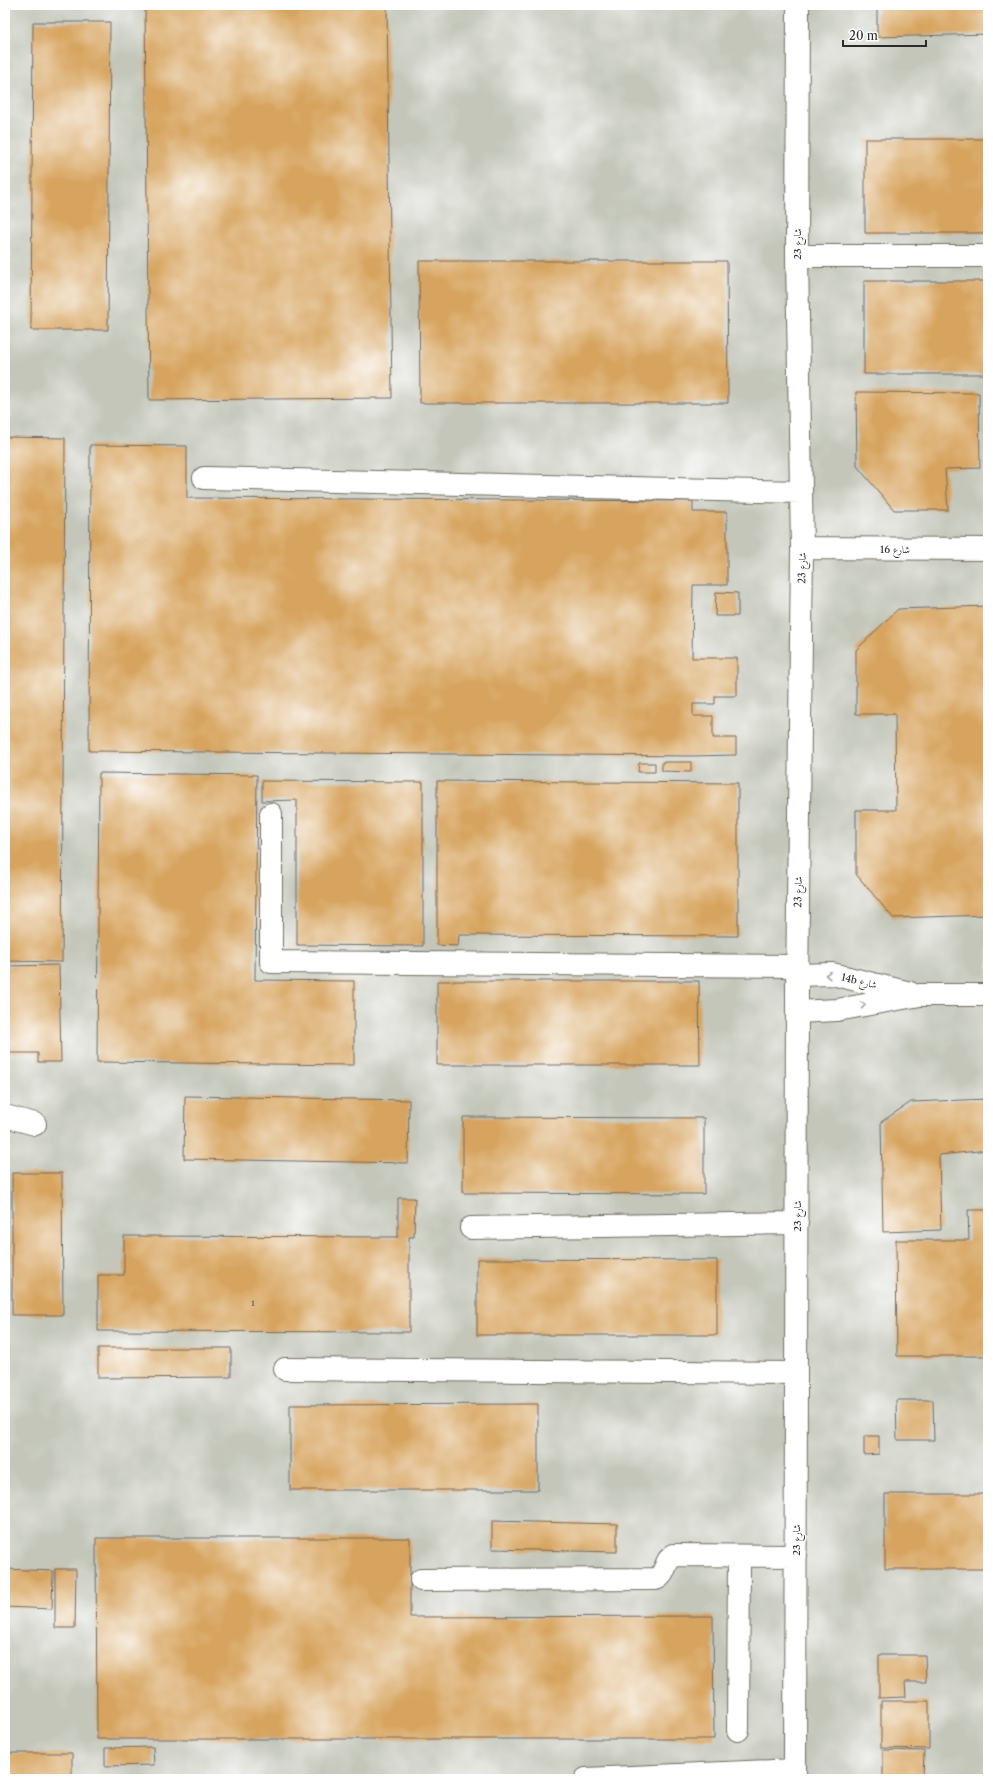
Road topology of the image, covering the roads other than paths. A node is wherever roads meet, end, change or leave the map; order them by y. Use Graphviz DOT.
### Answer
graph roads {
  1 [pos="798,5"];
  2 [pos="797,256"];
  3 [pos="988,256"];
  4 [pos="204,478"];
  5 [pos="801,492"];
  6 [pos="802,548"];
  7 [pos="988,549"];
  8 [pos="271,814"];
  9 [pos="797,970"];
  10 [pos="920,995"];
  11 [pos="988,995"];
  12 [pos="797,1012"];
  13 [pos="5,1116"];
  14 [pos="35,1124"];
  15 [pos="797,1223"];
  16 [pos="471,1228"];
  17 [pos="285,1369"];
  18 [pos="796,1374"];
  19 [pos="796,1556"];
  20 [pos="738,1557"];
  21 [pos="421,1580"];
  22 [pos="738,1730"];
  23 [pos="795,1775"];
  24 [pos="586,1779"];
  1 -- 2 [label="street, شارع 23"];
  2 -- 3 [label="street"];
  2 -- 5 [label="street, شارع 23"];
  4 -- 5 [label="street"];
  5 -- 6 [label="street, شارع 23"];
  6 -- 7 [label="street, شارع 16"];
  6 -- 9 [label="street, شارع 23"];
  8 -- 9 [label="street, 14b شارع"];
  10 -- 9 [label="street, 14b شارع, one-way"];
  9 -- 12 [label="street, شارع 23"];
  10 -- 11 [label="street, 14b شارع"];
  12 -- 10 [label="street, 14b شارع, one-way"];
  12 -- 15 [label="street, شارع 23"];
  13 -- 14 [label="street"];
  15 -- 16 [label="street"];
  15 -- 18 [label="street, شارع 23"];
  17 -- 18 [label="street"];
  18 -- 19 [label="street, شارع 23"];
  19 -- 20 [label="street"];
  19 -- 23 [label="street, شارع 23"];
  20 -- 21 [label="street"];
  20 -- 22 [label="street"];
  23 -- 24 [label="street"];
}
